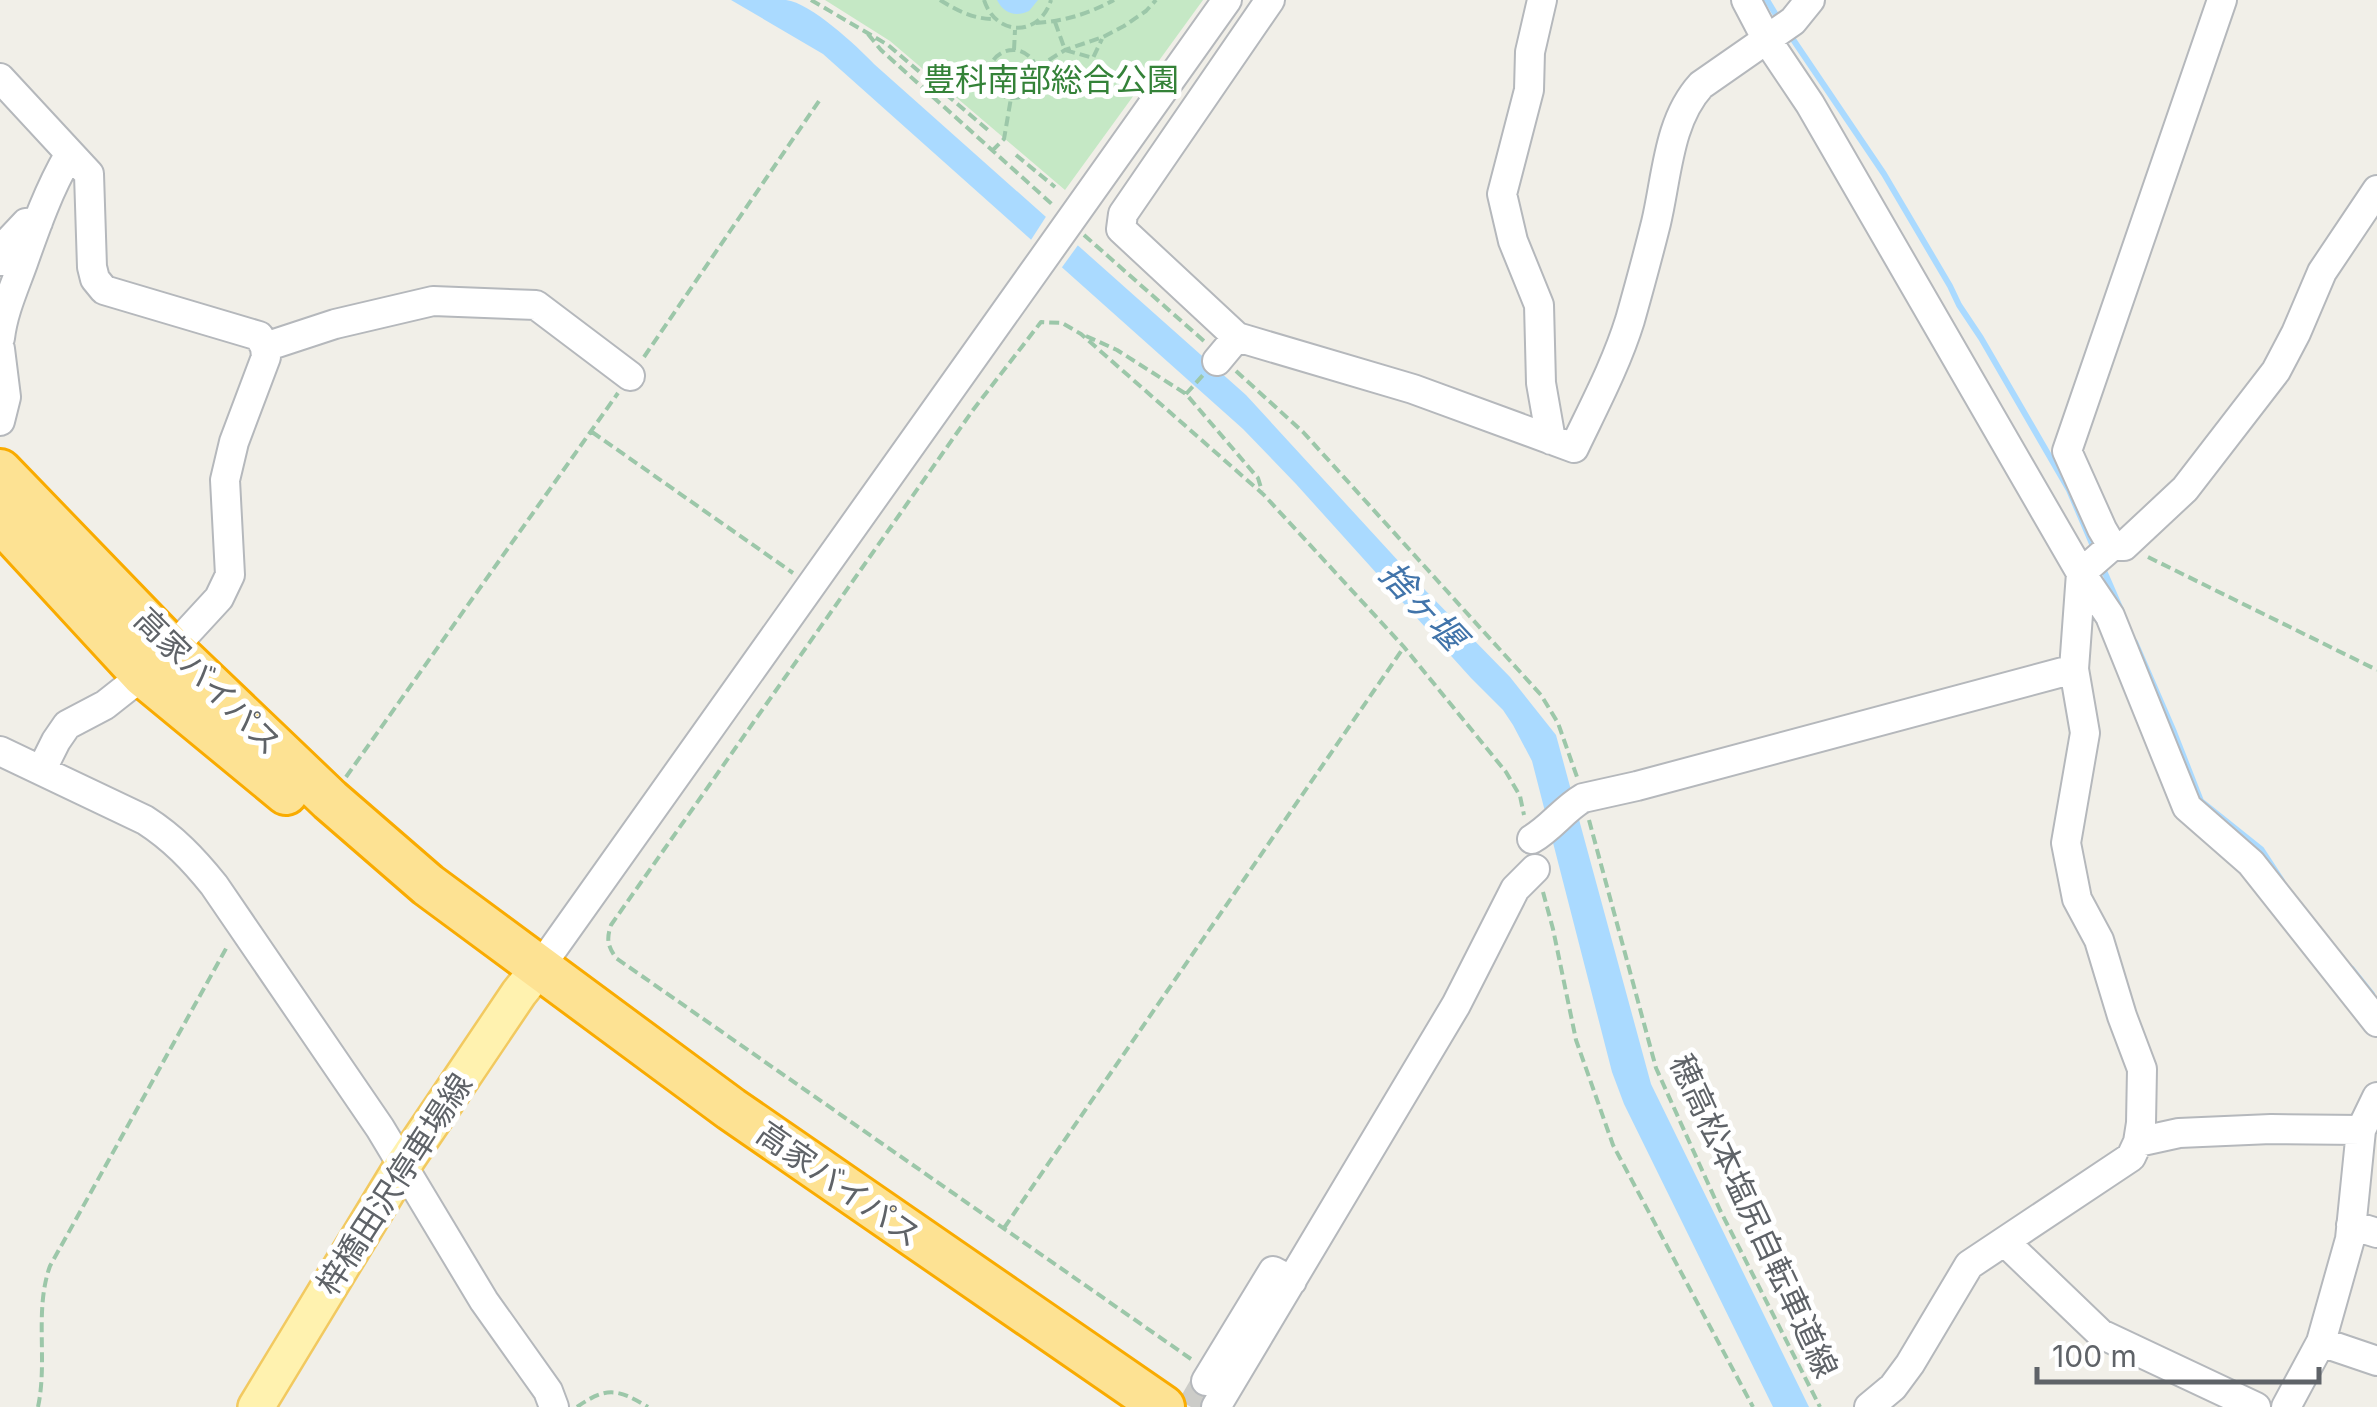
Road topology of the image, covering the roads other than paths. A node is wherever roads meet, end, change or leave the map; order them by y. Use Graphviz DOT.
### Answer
graph roads {
  1 [pos="1226,0"];
  2 [pos="1270,0"];
  3 [pos="1542,0"];
  4 [pos="1746,0"];
  5 [pos="1810,0"];
  6 [pos="2222,0"];
  7 [pos="1767,40"];
  8 [pos="0,78"];
  9 [pos="69,154"];
  10 [pos="2377,190"];
  11 [pos="38,222"];
  12 [pos="0,261"];
  13 [pos="0,338"];
  14 [pos="265,347"];
  15 [pos="0,349"];
  16 [pos="630,376"];
  17 [pos="0,421"];
  18 [pos="1551,440"];
  19 [pos="0,471"];
  20 [pos="0,520"];
  21 [pos="2118,546"];
  22 [pos="2081,573"];
  23 [pos="158,662"];
  24 [pos="2074,669"];
  25 [pos="0,751"];
  26 [pos="42,769"];
  27 [pos="1539,835"];
  28 [pos="1536,870"];
  29 [pos="531,960"];
  30 [pos="2377,1022"];
  31 [pos="2377,1097"];
  32 [pos="2361,1130"];
  33 [pos="2138,1142"];
  34 [pos="403,1165"];
  35 [pos="2364,1229"];
  36 [pos="2005,1242"];
  37 [pos="2321,1342"];
  38 [pos="2377,1361"];
  39 [pos="1211,1387"];
  40 [pos="256,1407"];
  41 [pos="554,1407"];
  42 [pos="1164,1407"];
  43 [pos="1870,1407"];
  44 [pos="2256,1407"];
  45 [pos="2286,1407"];
  1 -- 29 [label="street"];
  2 -- 18 [label="street"];
  3 -- 18 [label="street"];
  4 -- 7 [label="street"];
  5 -- 7 [label="street"];
  6 -- 21 [label="street"];
  7 -- 18 [label="street"];
  7 -- 22 [label="street"];
  8 -- 9 [label="street"];
  9 -- 11 [label="street"];
  9 -- 14 [label="street"];
  10 -- 21 [label="street"];
  11 -- 12 [label="street"];
  11 -- 13 [label="street"];
  14 -- 16 [label="street"];
  14 -- 23 [label="street"];
  15 -- 17 [label="street"];
  19 -- 23 [label="highway, 高家バイパス"];
  20 -- 23 [label="highway, 高家バイパス"];
  21 -- 22 [label="street"];
  22 -- 24 [label="street"];
  22 -- 30 [label="street"];
  23 -- 26 [label="street"];
  23 -- 29 [label="highway, 高家バイパス"];
  24 -- 27 [label="street"];
  24 -- 33 [label="street"];
  25 -- 26 [label="street"];
  26 -- 34 [label="street"];
  28 -- 39 [label="street"];
  29 -- 34 [label="main road, 梓橋田沢停車場線"];
  29 -- 42 [label="highway, 高家バイパス"];
  31 -- 32 [label="street"];
  32 -- 33 [label="street"];
  32 -- 35 [label="street"];
  33 -- 36 [label="street"];
  34 -- 40 [label="main road, 梓橋田沢停車場線"];
  34 -- 41 [label="street"];
  35 -- 37 [label="street"];
  36 -- 43 [label="street"];
  36 -- 44 [label="street"];
  37 -- 38 [label="street"];
  37 -- 45 [label="street"];
}
